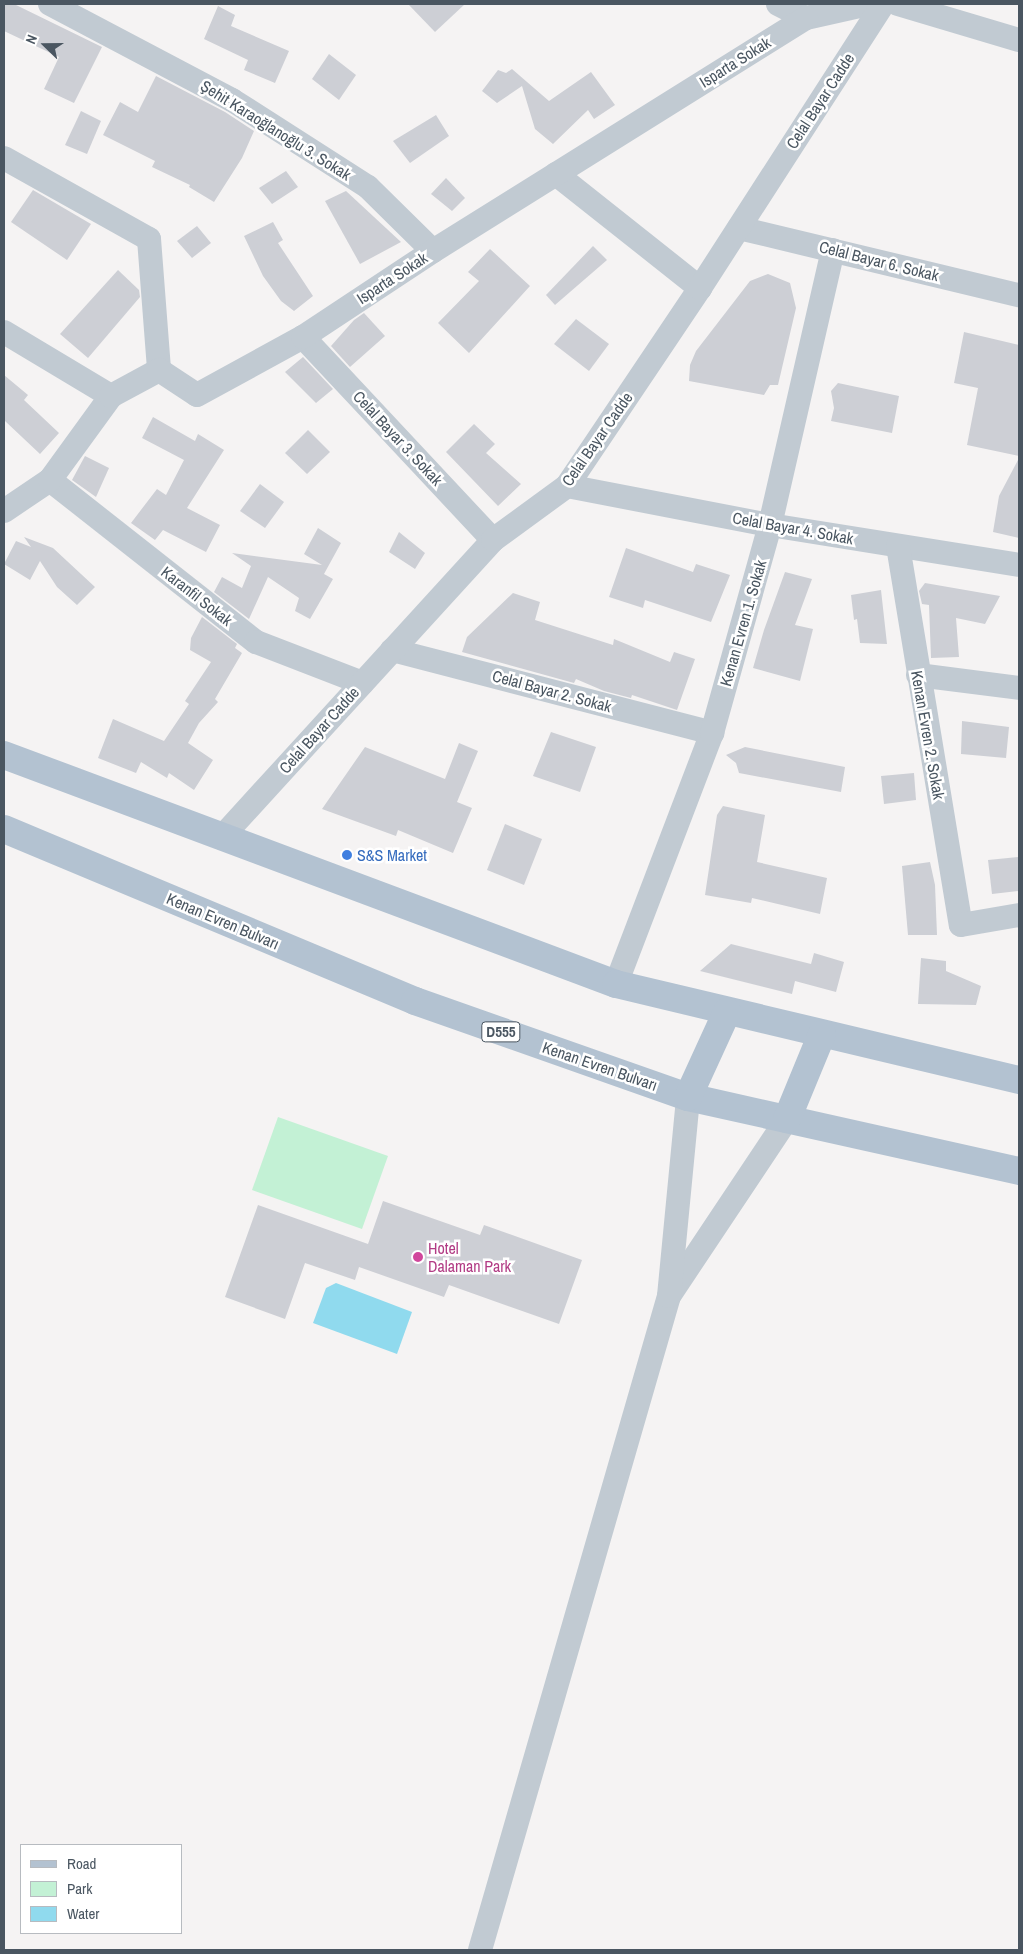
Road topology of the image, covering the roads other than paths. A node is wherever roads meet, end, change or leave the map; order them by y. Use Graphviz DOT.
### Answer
graph roads {
  1 [pos="50,4"];
  2 [pos="778,4"];
  3 [pos="868,4"];
  4 [pos="883,4"];
  5 [pos="898,4"];
  6 [pos="806,18"];
  7 [pos="1019,40"];
  8 [pos="4,158"];
  9 [pos="556,174"];
  10 [pos="739,228"];
  11 [pos="833,250"];
  12 [pos="433,251"];
  13 [pos="700,288"];
  14 [pos="1019,295"];
  15 [pos="4,332"];
  16 [pos="303,337"];
  17 [pos="159,370"];
  18 [pos="111,396"];
  19 [pos="50,480"];
  20 [pos="567,486"];
  21 [pos="4,511"];
  22 [pos="770,525"];
  23 [pos="493,540"];
  24 [pos="898,546"];
  25 [pos="1019,565"];
  26 [pos="392,650"];
  27 [pos="918,675"];
  28 [pos="362,683"];
  29 [pos="1019,688"];
  30 [pos="712,733"];
  31 [pos="4,755"];
  32 [pos="4,829"];
  33 [pos="221,838"];
  34 [pos="1019,914"];
  35 [pos="616,984"];
  36 [pos="726,1012"];
  37 [pos="822,1034"];
  38 [pos="1019,1080"];
  39 [pos="688,1097"];
  40 [pos="787,1119"];
  41 [pos="1019,1171"];
  42 [pos="669,1296"];
  43 [pos="480,1950"];
  1 -- 12 [label="street, Şehit Karaoğlanoğlu 3. Sokak"];
  2 -- 6 [label="street"];
  3 -- 6 [label="street, Isparta Sokak"];
  4 -- 10 [label="street, Celal Bayar Cadde"];
  5 -- 7 [label="street"];
  6 -- 9 [label="street, Isparta Sokak"];
  8 -- 17 [label="street"];
  9 -- 12 [label="street, Isparta Sokak"];
  9 -- 13 [label="street"];
  10 -- 11 [label="street, Celal Bayar 6. Sokak"];
  10 -- 13 [label="street, Celal Bayar Cadde"];
  11 -- 14 [label="street, Celal Bayar 6. Sokak"];
  11 -- 22 [label="street, Kenan Evren 1. Sokak"];
  12 -- 16 [label="street, Isparta Sokak"];
  13 -- 20 [label="street, Celal Bayar Cadde"];
  15 -- 18 [label="street"];
  16 -- 17 [label="street, Isparta Sokak"];
  16 -- 23 [label="street, Celal Bayar 3. Sokak"];
  17 -- 18 [label="street"];
  18 -- 19 [label="street"];
  19 -- 21 [label="street"];
  19 -- 28 [label="street, Karanfil Sokak"];
  20 -- 22 [label="street, Celal Bayar 4. Sokak"];
  20 -- 23 [label="street, Celal Bayar Cadde"];
  22 -- 24 [label="street, Celal Bayar 4. Sokak"];
  22 -- 30 [label="street, Kenan Evren 1. Sokak"];
  23 -- 26 [label="street, Celal Bayar Cadde"];
  24 -- 25 [label="street, Celal Bayar 4. Sokak"];
  24 -- 27 [label="street, Kenan Evren 2. Sokak"];
  26 -- 28 [label="street, Celal Bayar Cadde"];
  26 -- 30 [label="street, Celal Bayar 2. Sokak"];
  27 -- 29 [label="street"];
  27 -- 34 [label="street, Kenan Evren 2. Sokak"];
  28 -- 33 [label="street, Celal Bayar Cadde"];
  30 -- 35 [label="street, Kenan Evren 1. Sokak"];
  31 -- 33 [label="main road"];
  32 -- 39 [label="main road, Kenan Evren Bulvarı / D555"];
  33 -- 35 [label="main road"];
  35 -- 36 [label="main road"];
  36 -- 37 [label="main road"];
  36 -- 39 [label="main road"];
  37 -- 38 [label="main road"];
  37 -- 40 [label="main road"];
  39 -- 40 [label="main road, Kenan Evren Bulvarı / D555"];
  39 -- 42 [label="street"];
  40 -- 41 [label="main road, Kenan Evren Bulvarı / D555"];
  40 -- 42 [label="street"];
  42 -- 43 [label="street"];
}
